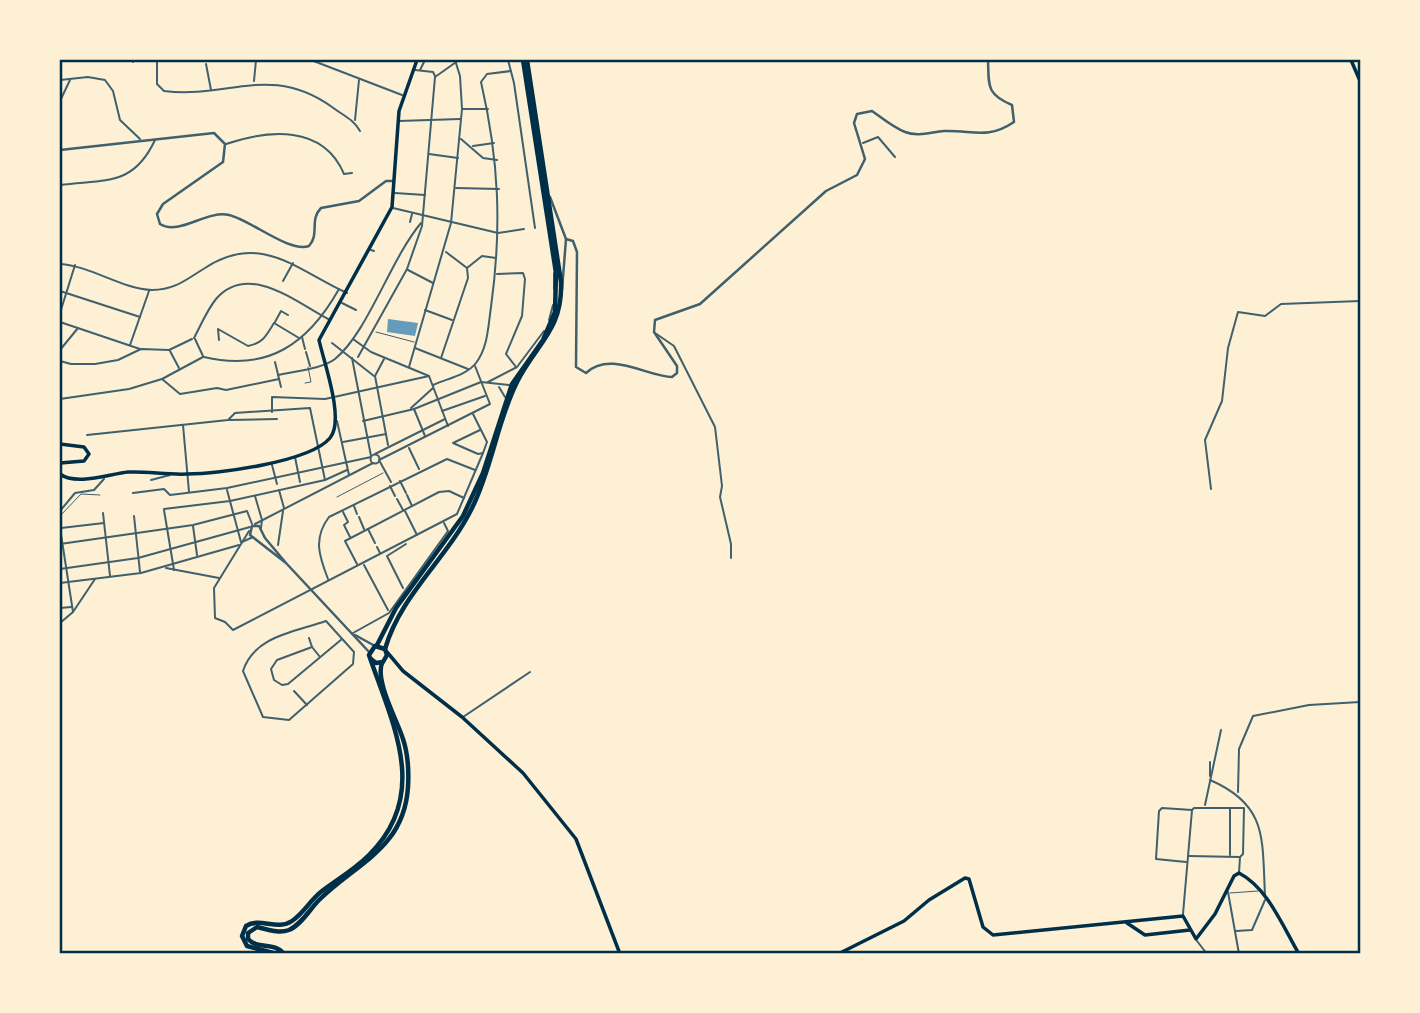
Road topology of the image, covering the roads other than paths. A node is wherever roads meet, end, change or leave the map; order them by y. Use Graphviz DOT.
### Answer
graph roads {
  1 [pos="157,60"];
  2 [pos="256,60"];
  3 [pos="312,60"];
  4 [pos="417,60"];
  5 [pos="425,60"];
  6 [pos="456,60"];
  7 [pos="508,60"];
  8 [pos="525,60"];
  9 [pos="988,60"];
  10 [pos="1351,60"];
  11 [pos="206,64"];
  12 [pos="414,70"];
  13 [pos="420,71"];
  14 [pos="511,71"];
  15 [pos="435,77"];
  16 [pos="70,79"];
  17 [pos="359,79"];
  18 [pos="60,80"];
  19 [pos="1360,81"];
  20 [pos="254,82"];
  21 [pos="211,91"];
  22 [pos="404,96"];
  23 [pos="60,102"];
  24 [pos="462,109"];
  25 [pos="488,109"];
  26 [pos="461,119"];
  27 [pos="355,120"];
  28 [pos="431,120"];
  29 [pos="398,121"];
  30 [pos="360,131"];
  31 [pos="140,139"];
  32 [pos="156,139"];
  33 [pos="460,139"];
  34 [pos="494,143"];
  35 [pos="863,143"];
  36 [pos="225,144"];
  37 [pos="472,147"];
  38 [pos="60,150"];
  39 [pos="428,154"];
  40 [pos="895,157"];
  41 [pos="458,158"];
  42 [pos="497,160"];
  43 [pos="352,173"];
  44 [pos="394,181"];
  45 [pos="60,185"];
  46 [pos="454,188"];
  47 [pos="499,189"];
  48 [pos="394,193"];
  49 [pos="548,194"];
  50 [pos="425,195"];
  51 [pos="392,207"];
  52 [pos="412,213"];
  53 [pos="422,216"];
  54 [pos="410,222"];
  55 [pos="422,222"];
  56 [pos="451,223"];
  57 [pos="535,228"];
  58 [pos="524,229"];
  59 [pos="498,233"];
  60 [pos="566,239"];
  61 [pos="444,251"];
  62 [pos="497,258"];
  63 [pos="293,263"];
  64 [pos="60,264"];
  65 [pos="555,264"];
  66 [pos="75,265"];
  67 [pos="467,268"];
  68 [pos="407,269"];
  69 [pos="496,274"];
  70 [pos="283,281"];
  71 [pos="433,283"];
  72 [pos="339,289"];
  73 [pos="149,290"];
  74 [pos="60,291"];
  75 [pos="68,291"];
  76 [pos="347,293"];
  77 [pos="561,293"];
  78 [pos="1360,302"];
  79 [pos="342,303"];
  80 [pos="356,310"];
  81 [pos="425,310"];
  82 [pos="60,313"];
  83 [pos="288,315"];
  84 [pos="323,316"];
  85 [pos="140,317"];
  86 [pos="331,320"];
  87 [pos="453,321"];
  88 [pos="60,322"];
  89 [pos="274,323"];
  90 [pos="78,328"];
  91 [pos="376,332"];
  92 [pos="654,332"];
  93 [pos="301,337"];
  94 [pos="194,338"];
  95 [pos="352,338"];
  96 [pos="219,340"];
  97 [pos="332,343"];
  98 [pos="416,343"];
  99 [pos="130,346"];
  100 [pos="363,346"];
  101 [pos="414,348"];
  102 [pos="141,349"];
  103 [pos="60,350"];
  104 [pos="169,350"];
  105 [pos="342,350"];
  106 [pos="204,357"];
  107 [pos="358,357"];
  108 [pos="352,358"];
  109 [pos="385,358"];
  110 [pos="441,358"];
  111 [pos="60,361"];
  112 [pos="275,362"];
  113 [pos="324,363"];
  114 [pos="474,365"];
  115 [pos="309,367"];
  116 [pos="517,367"];
  117 [pos="409,368"];
  118 [pos="179,369"];
  119 [pos="469,370"];
  120 [pos="375,376"];
  121 [pos="429,376"];
  122 [pos="278,377"];
  123 [pos="162,379"];
  124 [pos="481,382"];
  125 [pos="487,382"];
  126 [pos="305,383"];
  127 [pos="512,384"];
  128 [pos="433,386"];
  129 [pos="498,386"];
  130 [pos="281,387"];
  131 [pos="377,390"];
  132 [pos="359,394"];
  133 [pos="486,395"];
  134 [pos="332,398"];
  135 [pos="60,399"];
  136 [pos="438,399"];
  137 [pos="507,399"];
  138 [pos="414,409"];
  139 [pos="409,410"];
  140 [pos="442,411"];
  141 [pos="272,412"];
  142 [pos="472,413"];
  143 [pos="383,417"];
  144 [pos="277,419"];
  145 [pos="445,419"];
  146 [pos="228,420"];
  147 [pos="337,421"];
  148 [pos="363,421"];
  149 [pos="183,424"];
  150 [pos="448,427"];
  151 [pos="421,428"];
  152 [pos="480,430"];
  153 [pos="386,434"];
  154 [pos="87,435"];
  155 [pos="367,437"];
  156 [pos="425,437"];
  157 [pos="342,442"];
  158 [pos="60,444"];
  159 [pos="388,445"];
  160 [pos="408,446"];
  161 [pos="318,447"];
  162 [pos="483,453"];
  163 [pos="295,456"];
  164 [pos="372,456"];
  165 [pos="379,460"];
  166 [pos="346,461"];
  167 [pos="60,463"];
  168 [pos="373,463"];
  169 [pos="272,465"];
  170 [pos="322,466"];
  171 [pos="348,470"];
  172 [pos="419,470"];
  173 [pos="476,470"];
  174 [pos="298,471"];
  175 [pos="385,472"];
  176 [pos="60,474"];
  177 [pos="170,474"];
  178 [pos="188,474"];
  179 [pos="275,475"];
  180 [pos="349,475"];
  181 [pos="106,476"];
  182 [pos="95,477"];
  183 [pos="151,480"];
  184 [pos="324,480"];
  185 [pos="399,480"];
  186 [pos="251,481"];
  187 [pos="277,484"];
  188 [pos="301,484"];
  189 [pos="391,485"];
  190 [pos="98,487"];
  191 [pos="227,488"];
  192 [pos="253,488"];
  193 [pos="278,489"];
  194 [pos="1211,489"];
  195 [pos="133,493"];
  196 [pos="189,493"];
  197 [pos="100,495"];
  198 [pos="255,495"];
  199 [pos="337,497"];
  200 [pos="464,498"];
  201 [pos="230,501"];
  202 [pos="354,505"];
  203 [pos="412,506"];
  204 [pos="284,509"];
  205 [pos="404,510"];
  206 [pos="60,511"];
  207 [pos="342,511"];
  208 [pos="103,513"];
  209 [pos="233,514"];
  210 [pos="134,516"];
  211 [pos="262,520"];
  212 [pos="443,522"];
  213 [pos="104,523"];
  214 [pos="193,525"];
  215 [pos="60,527"];
  216 [pos="251,527"];
  217 [pos="166,529"];
  218 [pos="366,529"];
  219 [pos="238,530"];
  220 [pos="261,530"];
  221 [pos="136,534"];
  222 [pos="417,536"];
  223 [pos="255,537"];
  224 [pos="351,537"];
  225 [pos="105,538"];
  226 [pos="195,542"];
  227 [pos="65,543"];
  228 [pos="60,544"];
  229 [pos="241,544"];
  230 [pos="407,544"];
  231 [pos="278,545"];
  232 [pos="169,550"];
  233 [pos="381,554"];
  234 [pos="197,557"];
  235 [pos="138,558"];
  236 [pos="731,558"];
  237 [pos="109,561"];
  238 [pos="286,563"];
  239 [pos="172,565"];
  240 [pos="358,565"];
  241 [pos="364,565"];
  242 [pos="67,568"];
  243 [pos="164,568"];
  244 [pos="60,569"];
  245 [pos="174,570"];
  246 [pos="141,573"];
  247 [pos="111,577"];
  248 [pos="96,578"];
  249 [pos="220,578"];
  250 [pos="328,579"];
  251 [pos="68,582"];
  252 [pos="60,583"];
  253 [pos="404,589"];
  254 [pos="312,590"];
  255 [pos="71,607"];
  256 [pos="60,608"];
  257 [pos="73,612"];
  258 [pos="389,612"];
  259 [pos="335,617"];
  260 [pos="326,621"];
  261 [pos="60,623"];
  262 [pos="352,634"];
  263 [pos="309,638"];
  264 [pos="342,639"];
  265 [pos="312,646"];
  266 [pos="377,646"];
  267 [pos="386,650"];
  268 [pos="370,656"];
  269 [pos="320,657"];
  270 [pos="384,661"];
  271 [pos="396,664"];
  272 [pos="530,671"];
  273 [pos="294,691"];
  274 [pos="1360,702"];
  275 [pos="307,705"];
  276 [pos="462,717"];
  277 [pos="1221,730"];
  278 [pos="1210,762"];
  279 [pos="1210,780"];
  280 [pos="1238,793"];
  281 [pos="1205,806"];
  282 [pos="1230,807"];
  283 [pos="1193,809"];
  284 [pos="1188,856"];
  285 [pos="1230,856"];
  286 [pos="1240,857"];
  287 [pos="1187,862"];
  288 [pos="1239,873"];
  289 [pos="1258,891"];
  290 [pos="1229,892"];
  291 [pos="1266,899"];
  292 [pos="1183,916"];
  293 [pos="1126,922"];
  294 [pos="1190,930"];
  295 [pos="1236,931"];
  296 [pos="1196,939"];
  297 [pos="277,954"];
  298 [pos="284,954"];
  299 [pos="620,954"];
  300 [pos="838,954"];
  301 [pos="1208,954"];
  302 [pos="1239,954"];
  303 [pos="1299,954"];
  1 -- 21 [label="street"];
  2 -- 20 [label="street"];
  3 -- 17 [label="street"];
  4 -- 12 [label="main road"];
  5 -- 13 [label="street"];
  6 -- 15 [label="street"];
  6 -- 24 [label="street"];
  7 -- 14 [label="street"];
  8 -- 49 [label="highway"];
  8 -- 65 [label="highway"];
  9 -- 35 [label="street"];
  10 -- 19 [label="main road"];
  11 -- 21 [label="street"];
  12 -- 13 [label="street"];
  12 -- 22 [label="main road"];
  13 -- 15 [label="street"];
  14 -- 25 [label="street"];
  14 -- 57 [label="street"];
  15 -- 28 [label="street"];
  16 -- 18 [label="street"];
  16 -- 23 [label="street"];
  16 -- 31 [label="street"];
  17 -- 22 [label="street"];
  17 -- 27 [label="street"];
  20 -- 21 [label="street"];
  20 -- 27 [label="street"];
  22 -- 29 [label="main road"];
  24 -- 25 [label="street"];
  24 -- 26 [label="street"];
  25 -- 34 [label="street"];
  26 -- 28 [label="street"];
  26 -- 33 [label="street"];
  27 -- 30 [label="street"];
  28 -- 29 [label="street"];
  28 -- 39 [label="street"];
  29 -- 44 [label="main road"];
  31 -- 32 [label="street"];
  31 -- 38 [label="street"];
  32 -- 36 [label="street"];
  32 -- 45 [label="street"];
  33 -- 37 [label="street"];
  33 -- 41 [label="street"];
  34 -- 37 [label="street"];
  34 -- 42 [label="street"];
  35 -- 40 [label="street"];
  35 -- 92 [label="street"];
  36 -- 43 [label="street"];
  36 -- 44 [label="street"];
  37 -- 42 [label="street"];
  39 -- 41 [label="street"];
  39 -- 50 [label="street"];
  41 -- 46 [label="street"];
  42 -- 47 [label="street"];
  44 -- 48 [label="main road"];
  46 -- 47 [label="street"];
  46 -- 56 [label="street"];
  47 -- 59 [label="street"];
  48 -- 50 [label="street"];
  48 -- 51 [label="main road"];
  49 -- 60 [label="street"];
  49 -- 77 [label="highway"];
  50 -- 53 [label="street"];
  51 -- 52 [label="street"];
  51 -- 76 [label="main road"];
  52 -- 53 [label="street"];
  52 -- 54 [label="street"];
  53 -- 55 [label="street"];
  53 -- 56 [label="street"];
  55 -- 68 [label="street"];
  55 -- 95 [label="street"];
  56 -- 59 [label="street"];
  56 -- 61 [label="street"];
  58 -- 59 [label="street"];
  59 -- 62 [label="street"];
  60 -- 77 [label="street"];
  60 -- 92 [label="street"];
  61 -- 67 [label="street"];
  61 -- 71 [label="street"];
  62 -- 67 [label="street"];
  62 -- 69 [label="street"];
  63 -- 70 [label="street"];
  63 -- 72 [label="street"];
  63 -- 73 [label="street"];
  64 -- 66 [label="street"];
  65 -- 116 [label="street"];
  65 -- 127 [label="highway"];
  66 -- 73 [label="street"];
  66 -- 75 [label="street"];
  67 -- 87 [label="street"];
  68 -- 71 [label="street"];
  68 -- 100 [label="street"];
  69 -- 114 [label="street"];
  69 -- 116 [label="street"];
  71 -- 81 [label="street"];
  72 -- 76 [label="street"];
  72 -- 84 [label="street"];
  73 -- 85 [label="street"];
  74 -- 75 [label="street"];
  75 -- 82 [label="street"];
  75 -- 85 [label="street"];
  76 -- 79 [label="main road"];
  77 -- 267 [label="highway"];
  78 -- 194 [label="street"];
  79 -- 80 [label="street"];
  79 -- 86 [label="main road"];
  81 -- 87 [label="street"];
  81 -- 98 [label="street"];
  83 -- 89 [label="street"];
  84 -- 86 [label="street"];
  84 -- 93 [label="street"];
  84 -- 94 [label="street"];
  85 -- 99 [label="street"];
  86 -- 113 [label="main road"];
  87 -- 110 [label="street"];
  88 -- 90 [label="street"];
  89 -- 93 [label="street"];
  89 -- 96 [label="street"];
  90 -- 99 [label="street"];
  90 -- 103 [label="street"];
  91 -- 98 [label="lane"];
  92 -- 236 [label="street"];
  93 -- 106 [label="street"];
  93 -- 115 [label="street"];
  94 -- 104 [label="street"];
  94 -- 106 [label="street"];
  95 -- 100 [label="street"];
  95 -- 105 [label="street"];
  97 -- 105 [label="street"];
  98 -- 101 [label="street"];
  99 -- 102 [label="street"];
  100 -- 107 [label="street"];
  100 -- 109 [label="street"];
  101 -- 110 [label="street"];
  101 -- 117 [label="street"];
  102 -- 104 [label="street"];
  102 -- 111 [label="street"];
  104 -- 118 [label="street"];
  105 -- 108 [label="street"];
  105 -- 113 [label="street"];
  106 -- 118 [label="street"];
  108 -- 120 [label="street"];
  108 -- 132 [label="street"];
  109 -- 117 [label="street"];
  109 -- 120 [label="street"];
  110 -- 119 [label="street"];
  112 -- 122 [label="street"];
  113 -- 115 [label="street"];
  113 -- 134 [label="main road"];
  114 -- 119 [label="street"];
  114 -- 124 [label="street"];
  115 -- 122 [label="street"];
  115 -- 126 [label="lane"];
  116 -- 125 [label="street"];
  117 -- 121 [label="street"];
  118 -- 123 [label="street"];
  119 -- 128 [label="street"];
  120 -- 131 [label="street"];
  121 -- 128 [label="street"];
  121 -- 131 [label="street"];
  122 -- 123 [label="street"];
  122 -- 130 [label="street"];
  123 -- 135 [label="street"];
  124 -- 125 [label="street"];
  124 -- 133 [label="street"];
  124 -- 136 [label="street"];
  125 -- 129 [label="street"];
  127 -- 129 [label="street"];
  127 -- 137 [label="highway"];
  128 -- 136 [label="street"];
  128 -- 139 [label="street"];
  129 -- 137 [label="street"];
  131 -- 132 [label="street"];
  131 -- 143 [label="street"];
  132 -- 134 [label="street"];
  132 -- 148 [label="street"];
  133 -- 140 [label="street"];
  133 -- 142 [label="street"];
  134 -- 141 [label="street"];
  134 -- 147 [label="main road"];
  136 -- 138 [label="street"];
  136 -- 140 [label="street"];
  137 -- 266 [label="highway"];
  138 -- 139 [label="street"];
  138 -- 151 [label="street"];
  139 -- 143 [label="street"];
  140 -- 145 [label="street"];
  141 -- 146 [label="street"];
  141 -- 161 [label="street"];
  142 -- 150 [label="street"];
  142 -- 152 [label="street"];
  143 -- 148 [label="street"];
  143 -- 153 [label="street"];
  144 -- 146 [label="street"];
  145 -- 150 [label="street"];
  145 -- 151 [label="street"];
  146 -- 149 [label="street"];
  147 -- 157 [label="street"];
  147 -- 161 [label="main road"];
  148 -- 155 [label="street"];
  149 -- 154 [label="street"];
  149 -- 178 [label="street"];
  150 -- 156 [label="street"];
  151 -- 156 [label="street"];
  151 -- 159 [label="street"];
  152 -- 162 [label="street"];
  152 -- 162 [label="street"];
  153 -- 155 [label="street"];
  153 -- 159 [label="street"];
  155 -- 157 [label="street"];
  155 -- 164 [label="street"];
  156 -- 160 [label="street"];
  157 -- 166 [label="street"];
  158 -- 167 [label="main road"];
  159 -- 164 [label="street"];
  160 -- 165 [label="street"];
  160 -- 172 [label="street"];
  161 -- 163 [label="main road"];
  161 -- 170 [label="street"];
  162 -- 173 [label="street"];
  163 -- 174 [label="street"];
  163 -- 178 [label="main road"];
  164 -- 165 [label="street"];
  164 -- 166 [label="street"];
  164 -- 168 [label="street"];
  165 -- 168 [label="street"];
  165 -- 175 [label="street"];
  166 -- 170 [label="street"];
  166 -- 171 [label="street"];
  168 -- 180 [label="street"];
  169 -- 179 [label="street"];
  170 -- 174 [label="street"];
  170 -- 184 [label="street"];
  171 -- 180 [label="street"];
  171 -- 184 [label="street"];
  172 -- 173 [label="street"];
  172 -- 185 [label="street"];
  173 -- 200 [label="street"];
  174 -- 179 [label="street"];
  174 -- 188 [label="street"];
  175 -- 189 [label="street"];
  175 -- 199 [label="lane"];
  176 -- 182 [label="main road"];
  177 -- 178 [label="main road"];
  177 -- 181 [label="main road"];
  177 -- 183 [label="street"];
  178 -- 196 [label="street"];
  179 -- 186 [label="street"];
  179 -- 187 [label="street"];
  180 -- 204 [label="street"];
  181 -- 182 [label="main road"];
  181 -- 190 [label="street"];
  182 -- 190 [label="street"];
  184 -- 188 [label="street"];
  185 -- 189 [label="street"];
  185 -- 203 [label="street"];
  186 -- 191 [label="street"];
  186 -- 192 [label="street"];
  188 -- 193 [label="street"];
  189 -- 202 [label="street"];
  189 -- 205 [label="street"];
  190 -- 206 [label="street"];
  191 -- 196 [label="street"];
  191 -- 201 [label="street"];
  193 -- 198 [label="street"];
  193 -- 204 [label="street"];
  195 -- 196 [label="street"];
  197 -- 215 [label="lane"];
  198 -- 201 [label="street"];
  198 -- 211 [label="street"];
  200 -- 203 [label="street"];
  200 -- 212 [label="street"];
  201 -- 209 [label="street"];
  201 -- 217 [label="street"];
  202 -- 207 [label="street"];
  202 -- 218 [label="street"];
  203 -- 205 [label="street"];
  204 -- 211 [label="street"];
  204 -- 231 [label="street"];
  205 -- 218 [label="street"];
  205 -- 222 [label="street"];
  207 -- 224 [label="street"];
  207 -- 250 [label="street"];
  208 -- 213 [label="street"];
  209 -- 214 [label="street"];
  209 -- 216 [label="street"];
  209 -- 219 [label="street"];
  210 -- 221 [label="street"];
  211 -- 216 [label="street"];
  211 -- 220 [label="street"];
  212 -- 222 [label="street"];
  212 -- 253 [label="street"];
  213 -- 215 [label="street"];
  213 -- 225 [label="street"];
  214 -- 217 [label="street"];
  214 -- 226 [label="street"];
  215 -- 227 [label="street"];
  216 -- 219 [label="street"];
  216 -- 220 [label="street"];
  216 -- 223 [label="street"];
  216 -- 229 [label="street"];
  217 -- 221 [label="street"];
  217 -- 232 [label="street"];
  218 -- 224 [label="street"];
  218 -- 233 [label="street"];
  219 -- 226 [label="street"];
  219 -- 229 [label="street"];
  220 -- 223 [label="street"];
  220 -- 238 [label="street"];
  221 -- 225 [label="street"];
  221 -- 235 [label="street"];
  222 -- 233 [label="street"];
  223 -- 229 [label="street"];
  223 -- 238 [label="street"];
  224 -- 240 [label="street"];
  225 -- 227 [label="street"];
  225 -- 237 [label="street"];
  226 -- 232 [label="street"];
  226 -- 234 [label="street"];
  227 -- 228 [label="street"];
  227 -- 242 [label="street"];
  229 -- 234 [label="street"];
  229 -- 249 [label="street"];
  230 -- 253 [label="street"];
  232 -- 235 [label="street"];
  232 -- 239 [label="street"];
  233 -- 240 [label="street"];
  234 -- 239 [label="street"];
  235 -- 237 [label="street"];
  235 -- 246 [label="street"];
  237 -- 242 [label="street"];
  237 -- 247 [label="street"];
  238 -- 254 [label="street"];
  239 -- 243 [label="street"];
  239 -- 245 [label="street"];
  240 -- 250 [label="street"];
  241 -- 258 [label="street"];
  242 -- 244 [label="street"];
  242 -- 251 [label="street"];
  243 -- 245 [label="street"];
  243 -- 246 [label="street"];
  245 -- 249 [label="street"];
  246 -- 247 [label="street"];
  247 -- 248 [label="street"];
  248 -- 251 [label="street"];
  248 -- 257 [label="street"];
  249 -- 254 [label="street"];
  250 -- 254 [label="street"];
  251 -- 252 [label="street"];
  251 -- 255 [label="street"];
  253 -- 258 [label="street"];
  254 -- 259 [label="street"];
  255 -- 256 [label="street"];
  255 -- 257 [label="street"];
  257 -- 261 [label="street"];
  258 -- 262 [label="street"];
  259 -- 260 [label="street"];
  259 -- 262 [label="street"];
  260 -- 264 [label="street"];
  260 -- 275 [label="street"];
  262 -- 266 [label="street"];
  262 -- 268 [label="street"];
  263 -- 265 [label="street"];
  264 -- 269 [label="street"];
  264 -- 275 [label="street"];
  265 -- 269 [label="street"];
  265 -- 269 [label="street"];
  266 -- 267 [label="highway"];
  266 -- 268 [label="highway"];
  267 -- 270 [label="highway"];
  267 -- 271 [label="main road"];
  268 -- 270 [label="highway"];
  268 -- 297 [label="highway"];
  270 -- 271 [label="main road"];
  270 -- 298 [label="highway"];
  271 -- 276 [label="main road"];
  272 -- 276 [label="street"];
  273 -- 275 [label="street"];
  274 -- 280 [label="street"];
  276 -- 299 [label="main road"];
  277 -- 279 [label="street"];
  278 -- 279 [label="street"];
  279 -- 280 [label="street"];
  279 -- 281 [label="street"];
  280 -- 291 [label="street"];
  281 -- 282 [label="street"];
  281 -- 283 [label="street"];
  282 -- 285 [label="street"];
  282 -- 286 [label="street"];
  283 -- 284 [label="street"];
  283 -- 287 [label="street"];
  284 -- 285 [label="street"];
  284 -- 287 [label="street"];
  285 -- 286 [label="street"];
  286 -- 288 [label="street"];
  287 -- 292 [label="street"];
  288 -- 289 [label="main road"];
  288 -- 290 [label="main road"];
  289 -- 290 [label="lane"];
  289 -- 291 [label="main road"];
  290 -- 295 [label="street"];
  290 -- 296 [label="main road"];
  291 -- 295 [label="street"];
  291 -- 303 [label="main road"];
  292 -- 293 [label="main road"];
  292 -- 294 [label="main road"];
  293 -- 294 [label="main road"];
  293 -- 300 [label="main road"];
  294 -- 296 [label="main road"];
  295 -- 302 [label="street"];
  296 -- 301 [label="street"];
}
